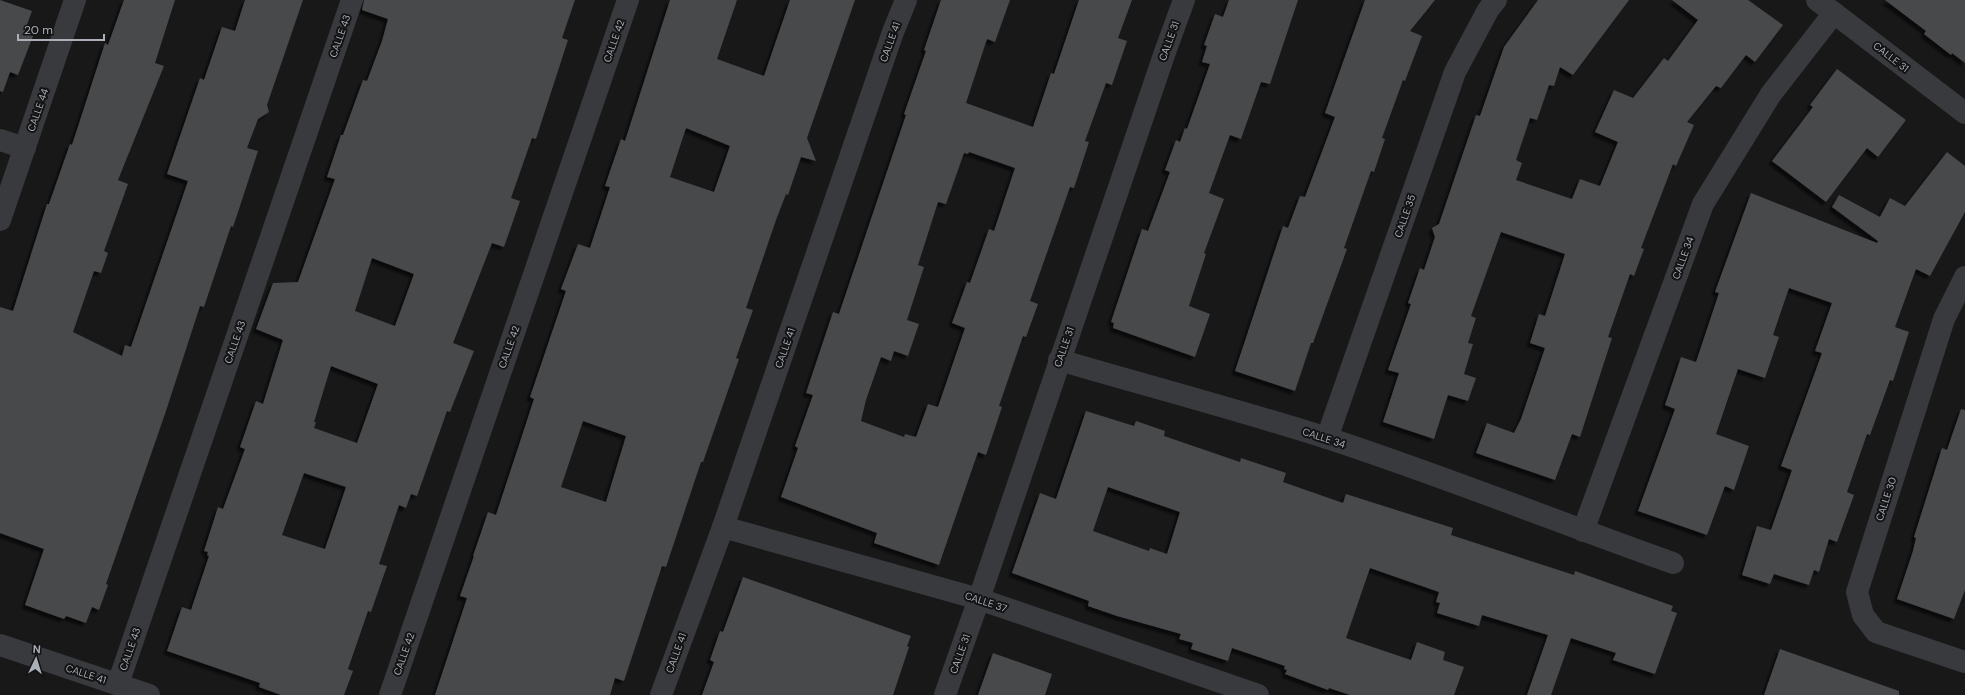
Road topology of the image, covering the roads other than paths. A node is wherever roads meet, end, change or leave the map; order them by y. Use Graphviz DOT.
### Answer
graph roads {
  1 [pos="75,0"];
  2 [pos="352,0"];
  3 [pos="628,0"];
  4 [pos="906,0"];
  5 [pos="1184,0"];
  6 [pos="1496,0"];
  7 [pos="1826,6"];
  8 [pos="1965,113"];
  9 [pos="0,140"];
  10 [pos="25,148"];
  11 [pos="0,220"];
  12 [pos="1965,277"];
  13 [pos="1059,360"];
  14 [pos="1327,438"];
  15 [pos="723,528"];
  16 [pos="1583,531"];
  17 [pos="1673,563"];
  18 [pos="979,600"];
  19 [pos="0,646"];
  20 [pos="1965,662"];
  21 [pos="118,684"];
  22 [pos="1248,693"];
  23 [pos="149,695"];
  24 [pos="390,695"];
  25 [pos="661,695"];
  26 [pos="945,695"];
  1 -- 10 [label="street, CALLE 44"];
  2 -- 21 [label="street, CALLE 43"];
  3 -- 24 [label="street, CALLE 42"];
  4 -- 15 [label="street, CALLE 41"];
  5 -- 13 [label="street, CALLE 31"];
  6 -- 14 [label="street, CALLE 35"];
  7 -- 8 [label="street, CALLE 31"];
  7 -- 16 [label="street, CALLE 34"];
  9 -- 10 [label="street"];
  10 -- 11 [label="street, CALLE 44"];
  12 -- 20 [label="street, CALLE 30"];
  13 -- 14 [label="street, CALLE 34"];
  13 -- 18 [label="street, CALLE 31"];
  14 -- 16 [label="street, CALLE 34"];
  15 -- 18 [label="street, CALLE 37"];
  15 -- 25 [label="street, CALLE 41"];
  16 -- 17 [label="street, CALLE 34"];
  18 -- 22 [label="street, CALLE 37"];
  18 -- 26 [label="street, CALLE 31"];
  19 -- 21 [label="street, CALLE 41"];
  21 -- 23 [label="street, CALLE 41"];
}
